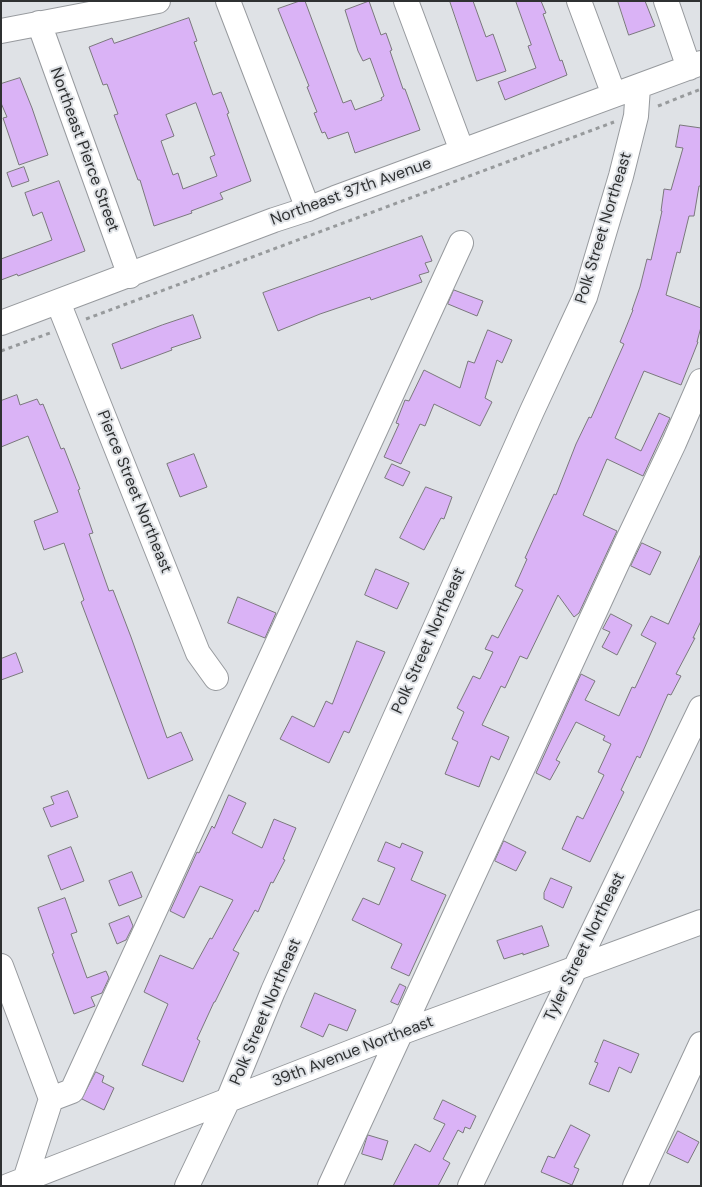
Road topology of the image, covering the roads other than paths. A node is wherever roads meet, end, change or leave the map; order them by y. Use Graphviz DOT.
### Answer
graph roads {
  1 [pos="158,1"];
  2 [pos="228,1"];
  3 [pos="406,1"];
  4 [pos="579,1"];
  5 [pos="666,1"];
  6 [pos="39,23"];
  7 [pos="1,31"];
  8 [pos="695,66"];
  9 [pos="638,87"];
  10 [pos="614,96"];
  11 [pos="462,151"];
  12 [pos="308,209"];
  13 [pos="461,243"];
  14 [pos="130,276"];
  15 [pos="58,302"];
  16 [pos="1,323"];
  17 [pos="701,381"];
  18 [pos="216,678"];
  19 [pos="701,708"];
  20 [pos="701,922"];
  21 [pos="1,966"];
  22 [pos="576,968"];
  23 [pos="400,1033"];
  24 [pos="701,1044"];
  25 [pos="51,1099"];
  26 [pos="228,1100"];
  27 [pos="19,1184"];
  28 [pos="187,1186"];
  29 [pos="330,1186"];
  30 [pos="470,1186"];
  31 [pos="635,1186"];
  1 -- 6 [label="street"];
  2 -- 12 [label="street"];
  3 -- 11 [label="street"];
  4 -- 10 [label="street"];
  5 -- 8 [label="street"];
  6 -- 7 [label="street"];
  6 -- 14 [label="street, Northeast Pierce Street"];
  8 -- 9 [label="street, Northeast 37th Avenue"];
  9 -- 10 [label="street, Northeast 37th Avenue"];
  9 -- 26 [label="street, Polk Street Northeast"];
  10 -- 11 [label="street, Northeast 37th Avenue"];
  11 -- 12 [label="street, Northeast 37th Avenue"];
  12 -- 14 [label="street, Northeast 37th Avenue"];
  13 -- 25 [label="street"];
  14 -- 15 [label="street, Northeast 37th Avenue"];
  15 -- 16 [label="street, Northeast 37th Avenue"];
  15 -- 18 [label="street, Pierce Street Northeast"];
  17 -- 23 [label="street"];
  19 -- 22 [label="street, Tyler Street Northeast"];
  20 -- 22 [label="street, 39th Avenue Northeast"];
  21 -- 25 [label="street"];
  22 -- 23 [label="street, 39th Avenue Northeast"];
  22 -- 30 [label="street, Tyler Street Northeast"];
  23 -- 26 [label="street, 39th Avenue Northeast"];
  23 -- 29 [label="street"];
  24 -- 31 [label="street"];
  25 -- 27 [label="street"];
  26 -- 27 [label="street, 39th Avenue Northeast"];
  26 -- 28 [label="street, Polk Street Northeast"];
}
